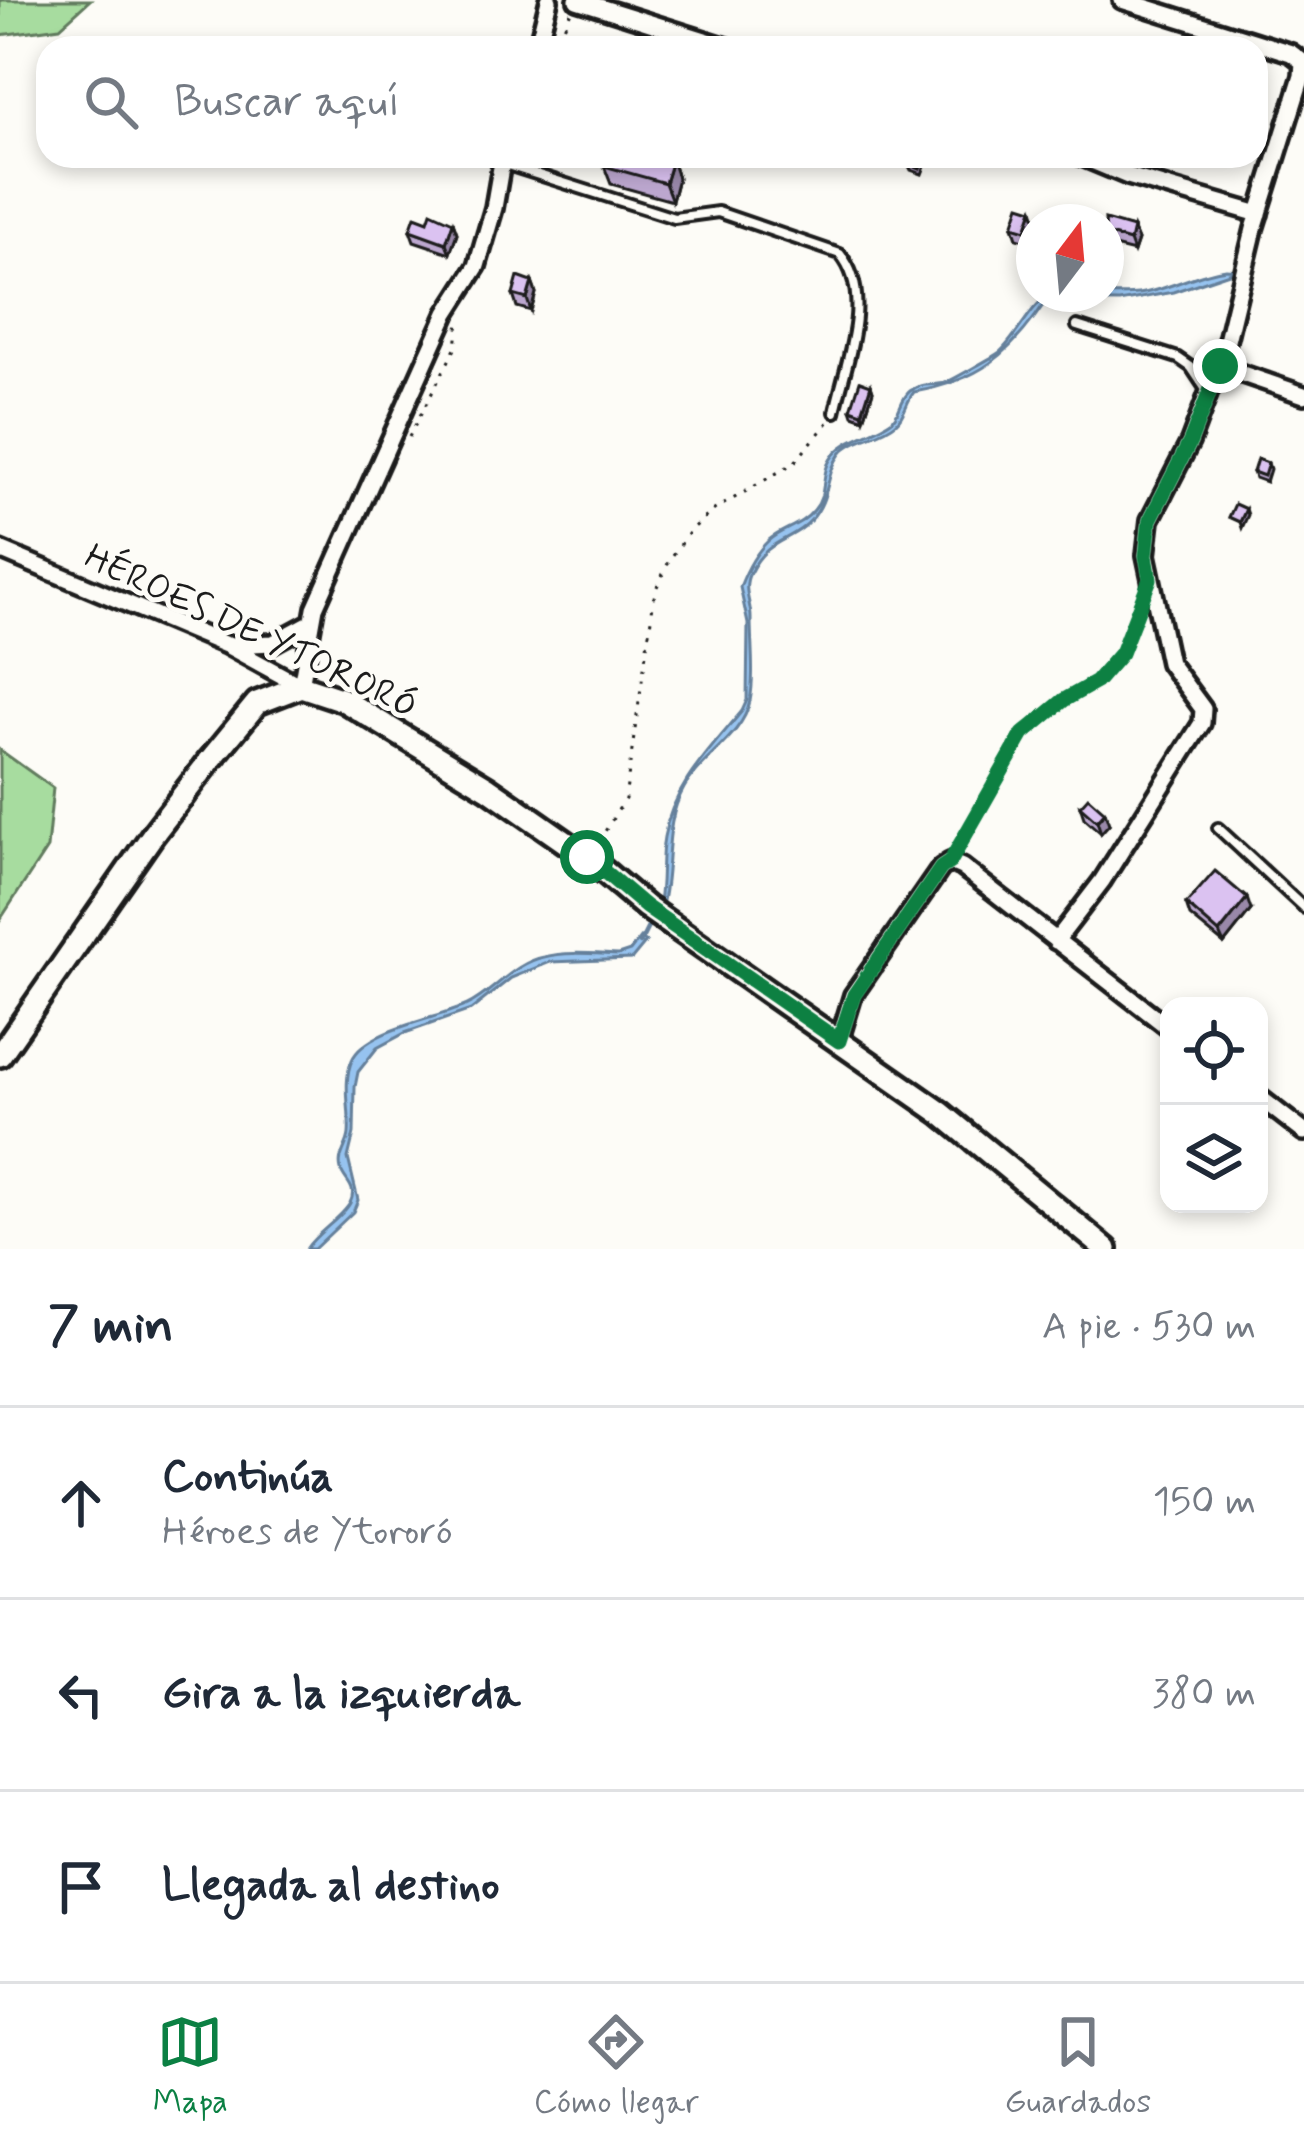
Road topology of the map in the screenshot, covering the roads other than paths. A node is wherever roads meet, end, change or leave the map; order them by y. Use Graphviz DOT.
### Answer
graph roads {
  1 [pos="549,0"];
  2 [pos="576,0"];
  3 [pos="1122,0"];
  4 [pos="540,36"];
  5 [pos="692,36"];
  6 [pos="1237,36"];
  7 [pos="1268,46"];
  8 [pos="500,168"];
  9 [pos="526,168"];
  10 [pos="1109,168"];
  11 [pos="1259,214"];
  12 [pos="1076,326"];
  13 [pos="1220,366"];
  14 [pos="1209,394"];
  15 [pos="1304,395"];
  16 [pos="836,412"];
  17 [pos="0,550"];
  18 [pos="310,623"];
  19 [pos="226,645"];
  20 [pos="301,686"];
  21 [pos="1218,828"];
  22 [pos="1304,908"];
  23 [pos="1056,941"];
  24 [pos="1160,1021"];
  25 [pos="839,1041"];
  26 [pos="0,1055"];
  27 [pos="1268,1104"];
  28 [pos="1304,1132"];
  29 [pos="1106,1249"];
  1 -- 4 [label="street"];
  2 -- 5 [label="street"];
  3 -- 6 [label="street"];
  7 -- 11 [label="street"];
  8 -- 18 [label="street"];
  9 -- 16 [label="lane"];
  10 -- 11 [label="street"];
  11 -- 13 [label="street"];
  12 -- 14 [label="lane"];
  13 -- 14 [label="street"];
  13 -- 15 [label="street"];
  14 -- 23 [label="street"];
  17 -- 19 [label="street, HÉROES DE YTORORÓ"];
  18 -- 19 [label="street"];
  18 -- 20 [label="street"];
  19 -- 20 [label="street, HÉROES DE YTORORÓ"];
  20 -- 25 [label="main road, HÉROES DE YTORORÓ"];
  20 -- 26 [label="main road"];
  21 -- 22 [label="lane"];
  23 -- 24 [label="street"];
  23 -- 25 [label="street"];
  25 -- 29 [label="main road, HÉROES DE YTORORÓ"];
  27 -- 28 [label="street"];
}
